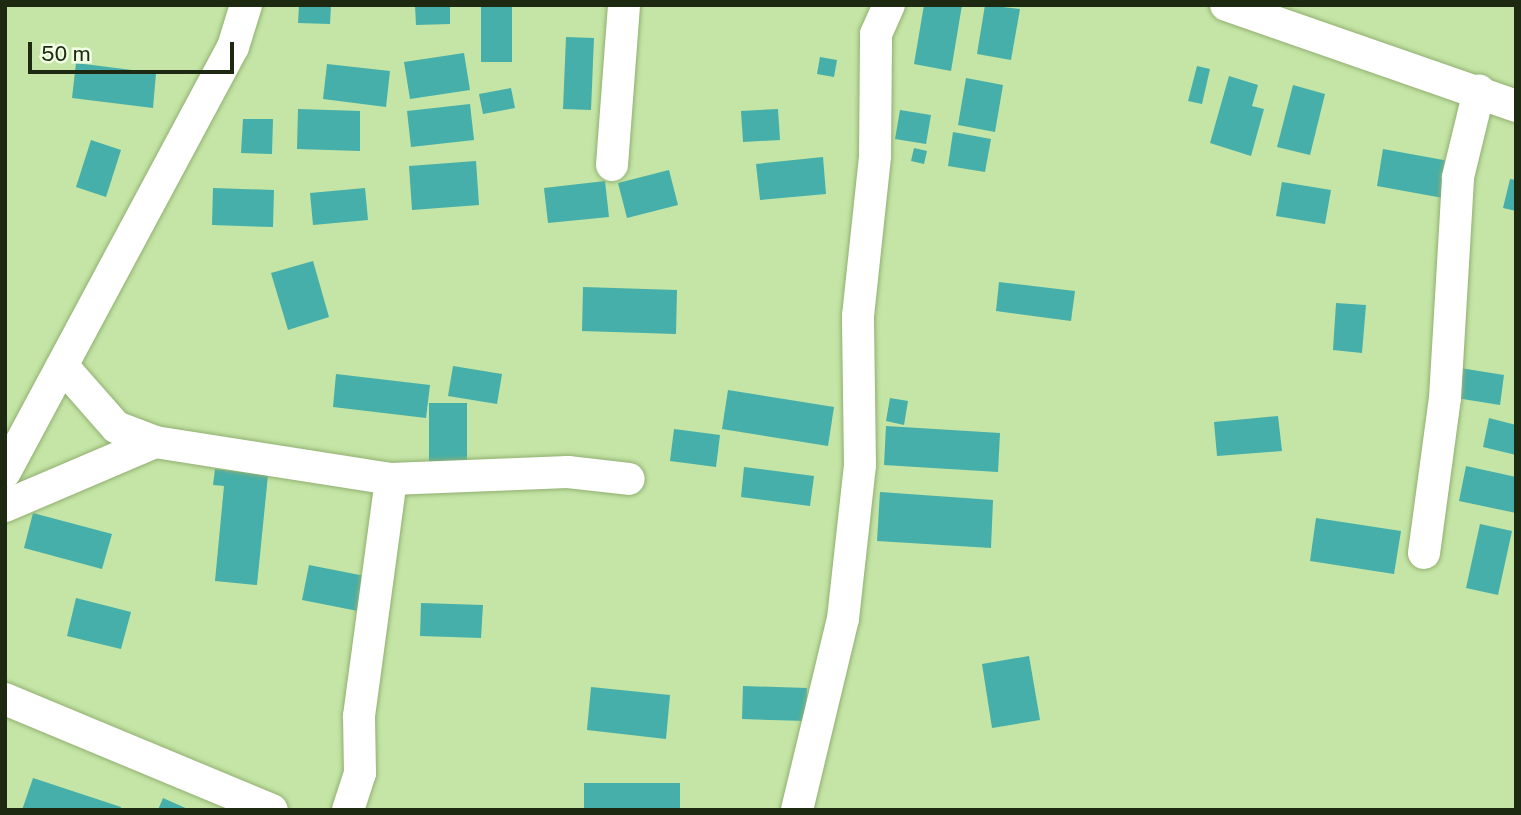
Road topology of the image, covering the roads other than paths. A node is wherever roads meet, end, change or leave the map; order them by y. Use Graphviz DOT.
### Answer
graph roads {
  1 [pos="246,5"];
  2 [pos="624,5"];
  3 [pos="889,5"];
  4 [pos="1226,5"];
  5 [pos="873,20"];
  6 [pos="1479,92"];
  7 [pos="1516,107"];
  8 [pos="612,165"];
  9 [pos="66,370"];
  10 [pos="155,442"];
  11 [pos="5,472"];
  12 [pos="391,479"];
  13 [pos="629,479"];
  14 [pos="5,506"];
  15 [pos="1424,552"];
  16 [pos="5,699"];
  17 [pos="272,810"];
  18 [pos="348,810"];
  19 [pos="797,810"];
  1 -- 9 [label="street"];
  2 -- 8 [label="street"];
  3 -- 5 [label="street"];
  4 -- 6 [label="street"];
  5 -- 19 [label="street"];
  6 -- 7 [label="street"];
  6 -- 15 [label="street"];
  9 -- 10 [label="street"];
  9 -- 11 [label="street"];
  10 -- 12 [label="street"];
  10 -- 14 [label="street"];
  12 -- 13 [label="street"];
  12 -- 18 [label="street"];
  16 -- 17 [label="street"];
}
